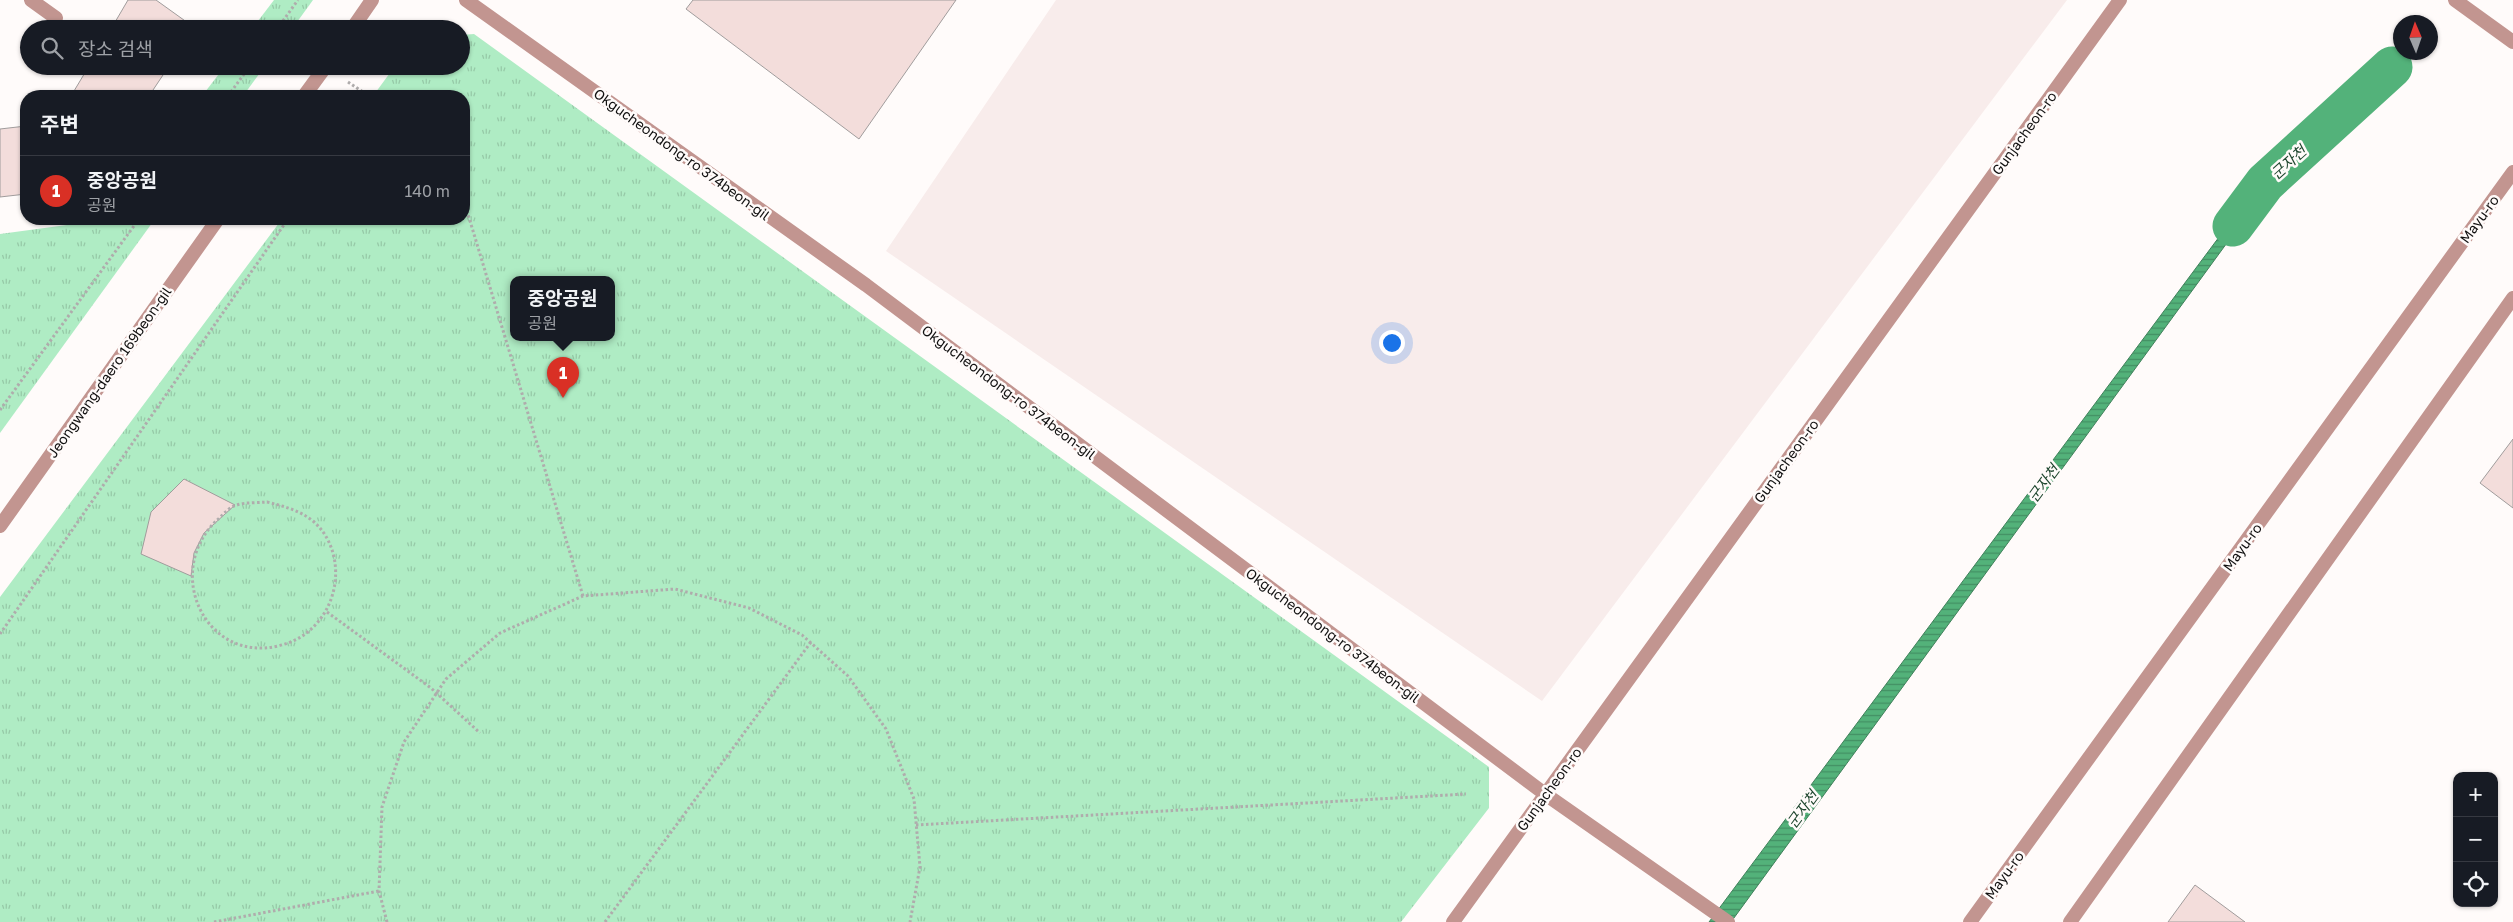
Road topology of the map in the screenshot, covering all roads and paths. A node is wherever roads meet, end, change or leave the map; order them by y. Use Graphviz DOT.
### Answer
graph roads {
  1 [pos="31,0"];
  2 [pos="298,0"];
  3 [pos="372,0"];
  4 [pos="466,0"];
  5 [pos="2120,0"];
  6 [pos="2456,0"];
  7 [pos="56,18"];
  8 [pos="284,20"];
  9 [pos="358,20"];
  10 [pos="2513,42"];
  11 [pos="243,75"];
  12 [pos="319,75"];
  13 [pos="232,90"];
  14 [pos="308,90"];
  15 [pos="2513,172"];
  16 [pos="470,222"];
  17 [pos="135,225"];
  18 [pos="214,225"];
  19 [pos="284,225"];
  20 [pos="2513,298"];
  21 [pos="0,410"];
  22 [pos="0,526"];
  23 [pos="583,596"];
  24 [pos="327,612"];
  25 [pos="0,634"];
  26 [pos="811,642"];
  27 [pos="436,693"];
  28 [pos="480,733"];
  29 [pos="1466,794"];
  30 [pos="1545,794"];
  31 [pos="916,826"];
  32 [pos="379,892"];
  33 [pos="214,922"];
  34 [pos="387,922"];
  35 [pos="605,922"];
  36 [pos="910,922"];
  37 [pos="1453,922"];
  38 [pos="1728,922"];
  39 [pos="1970,922"];
  40 [pos="2070,922"];
  1 -- 7 [label="street"];
  2 -- 8 [label="path"];
  3 -- 9 [label="street"];
  4 -- 30 [label="street, Okgucheondong-ro 374beon-gil"];
  5 -- 30 [label="street, Gunjacheon-ro"];
  6 -- 10 [label="street"];
  11 -- 13 [label="path"];
  12 -- 14 [label="street"];
  15 -- 39 [label="street, Mayu-ro"];
  16 -- 23 [label="path"];
  17 -- 21 [label="path"];
  18 -- 22 [label="street, Jeongwang-daero 169beon-gil"];
  19 -- 25 [label="path"];
  20 -- 40 [label="street"];
  23 -- 26 [label="path"];
  23 -- 27 [label="path"];
  24 -- 24 [label="path"];
  24 -- 27 [label="path"];
  26 -- 31 [label="path"];
  26 -- 35 [label="path"];
  27 -- 28 [label="path"];
  27 -- 32 [label="path"];
  29 -- 31 [label="path"];
  30 -- 37 [label="street, Gunjacheon-ro"];
  30 -- 38 [label="street, Okgucheondong-ro 374beon-gil"];
  31 -- 36 [label="path"];
  32 -- 33 [label="path"];
  32 -- 34 [label="path"];
}
